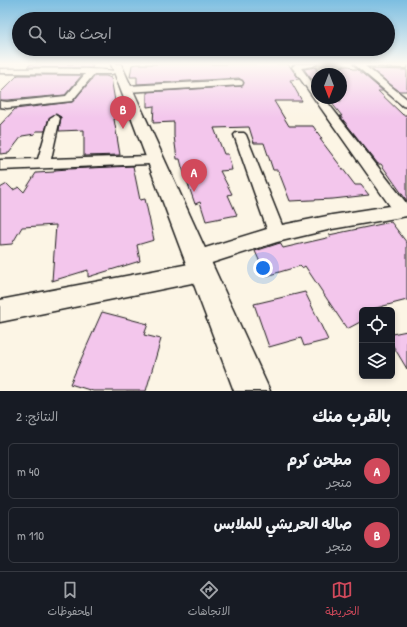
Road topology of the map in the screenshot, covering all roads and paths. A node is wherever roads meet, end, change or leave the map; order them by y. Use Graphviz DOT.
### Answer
graph roads {
  1 [pos="90,82"];
  2 [pos="115,82"];
  3 [pos="121,82"];
  4 [pos="380,82"];
  5 [pos="239,83"];
  6 [pos="127,89"];
  7 [pos="0,104"];
  8 [pos="324,104"];
  9 [pos="407,104"];
  10 [pos="56,118"];
  11 [pos="240,135"];
  12 [pos="150,160"];
  13 [pos="43,164"];
  14 [pos="0,165"];
  15 [pos="405,210"];
  16 [pos="276,234"];
  17 [pos="194,266"];
  18 [pos="0,311"];
  19 [pos="238,391"];
  20 [pos="252,391"];
  1 -- 7 [label="street"];
  2 -- 12 [label="main road"];
  3 -- 6 [label="main road"];
  4 -- 9 [label="street"];
  5 -- 6 [label="street"];
  6 -- 17 [label="main road"];
  8 -- 15 [label="street"];
  10 -- 13 [label="street"];
  11 -- 16 [label="street"];
  12 -- 13 [label="street"];
  12 -- 17 [label="main road"];
  13 -- 14 [label="street"];
  15 -- 16 [label="street"];
  16 -- 17 [label="street"];
  17 -- 18 [label="street"];
  17 -- 19 [label="main road"];
  17 -- 20 [label="main road"];
}
